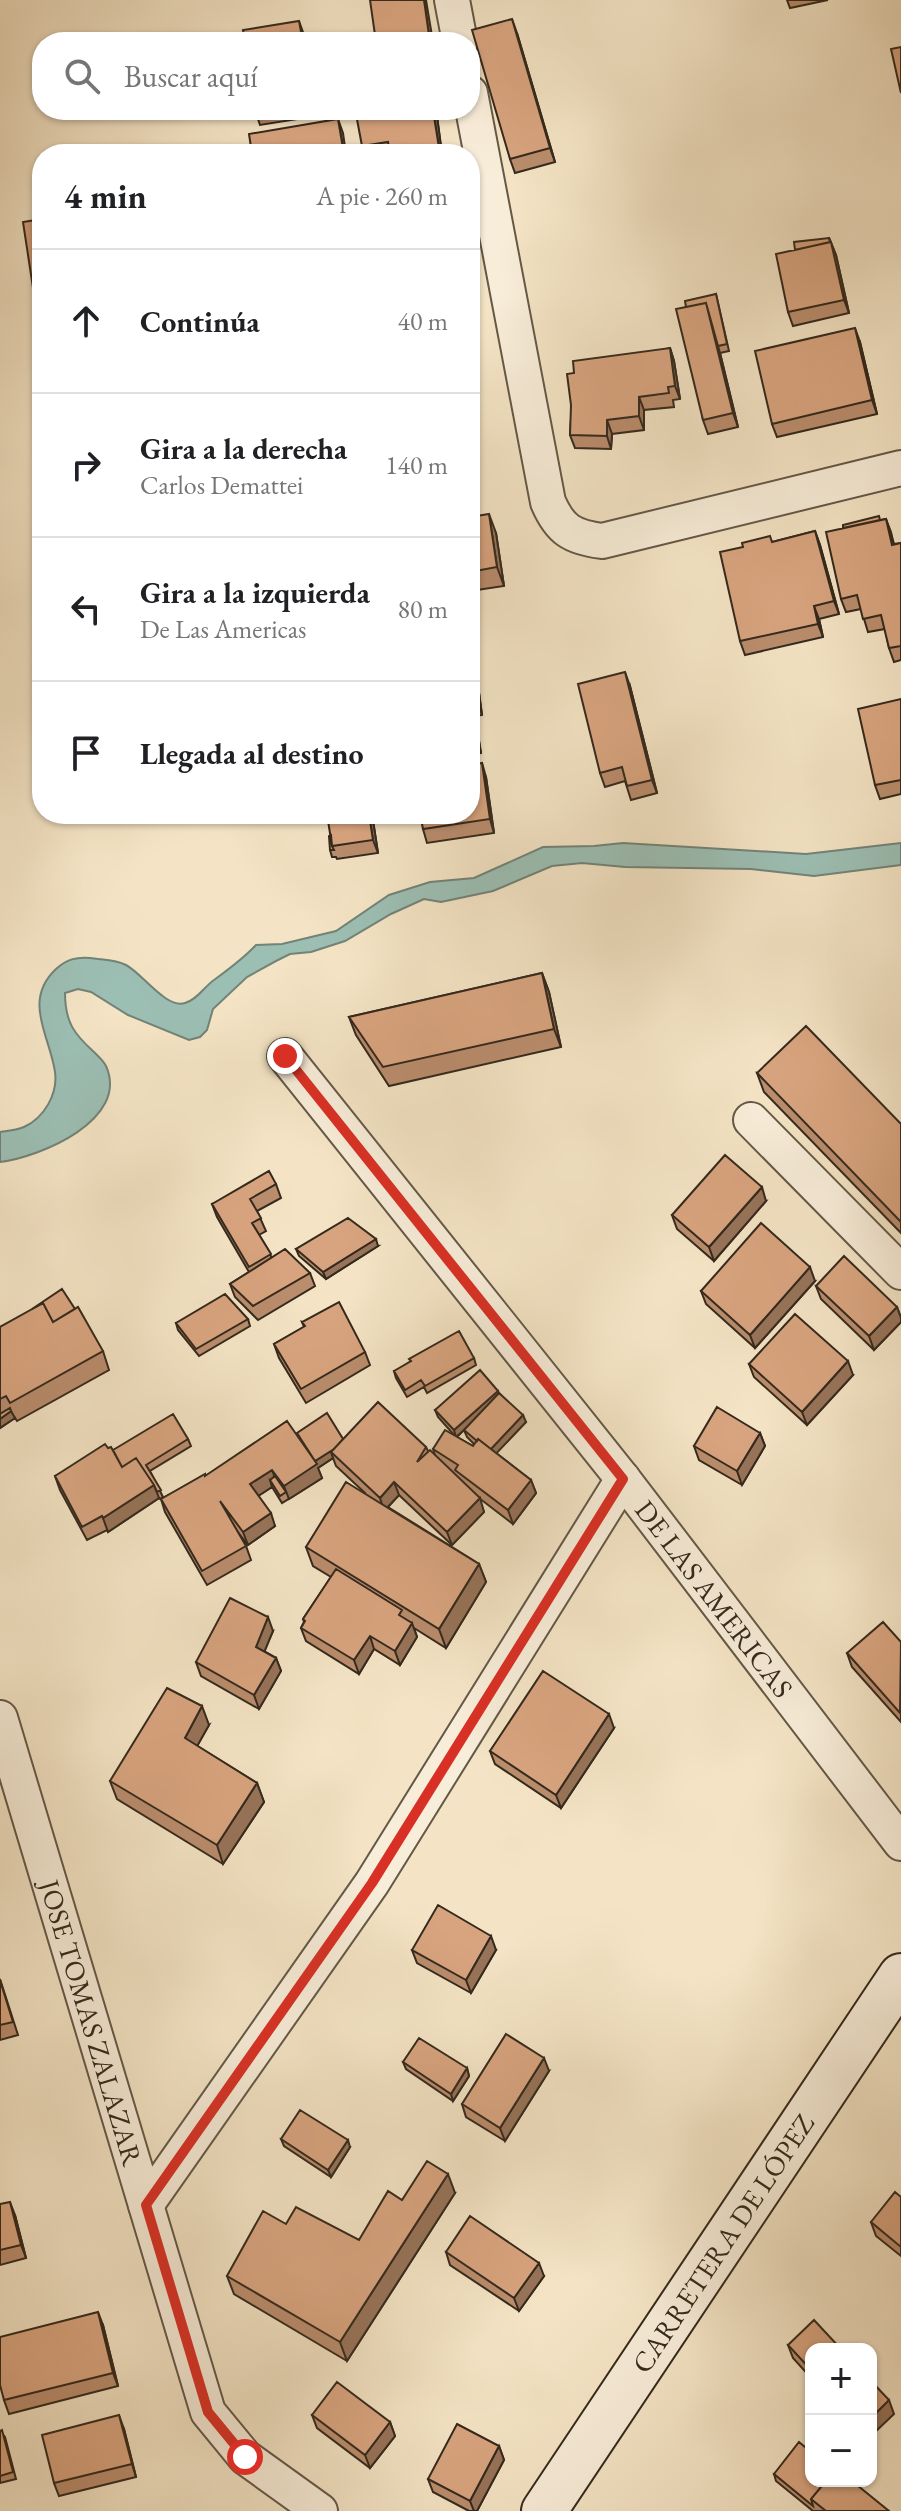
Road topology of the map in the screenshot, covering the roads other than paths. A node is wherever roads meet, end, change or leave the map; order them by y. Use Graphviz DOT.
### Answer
graph roads {
  1 [pos="452,0"];
  2 [pos="458,32"];
  3 [pos="475,120"];
  4 [pos="480,144"];
  5 [pos="480,145"];
  6 [pos="901,468"];
  7 [pos="285,1056"];
  8 [pos="751,1120"];
  9 [pos="901,1272"];
  10 [pos="623,1479"];
  11 [pos="0,1718"];
  12 [pos="901,1843"];
  13 [pos="901,1976"];
  14 [pos="146,2205"];
  15 [pos="320,2511"];
  16 [pos="544,2511"];
  1 -- 2 [label="street"];
  3 -- 4 [label="street"];
  5 -- 6 [label="street"];
  7 -- 10 [label="street, DE LAS AMERICAS"];
  8 -- 9 [label="street"];
  10 -- 12 [label="street, DE LAS AMERICAS"];
  10 -- 14 [label="street"];
  11 -- 14 [label="street, JOSE TOMAS ZALAZAR"];
  13 -- 16 [label="main road, CARRETERA DE LÓPEZ"];
  14 -- 15 [label="street, JOSE TOMAS ZALAZAR"];
}
